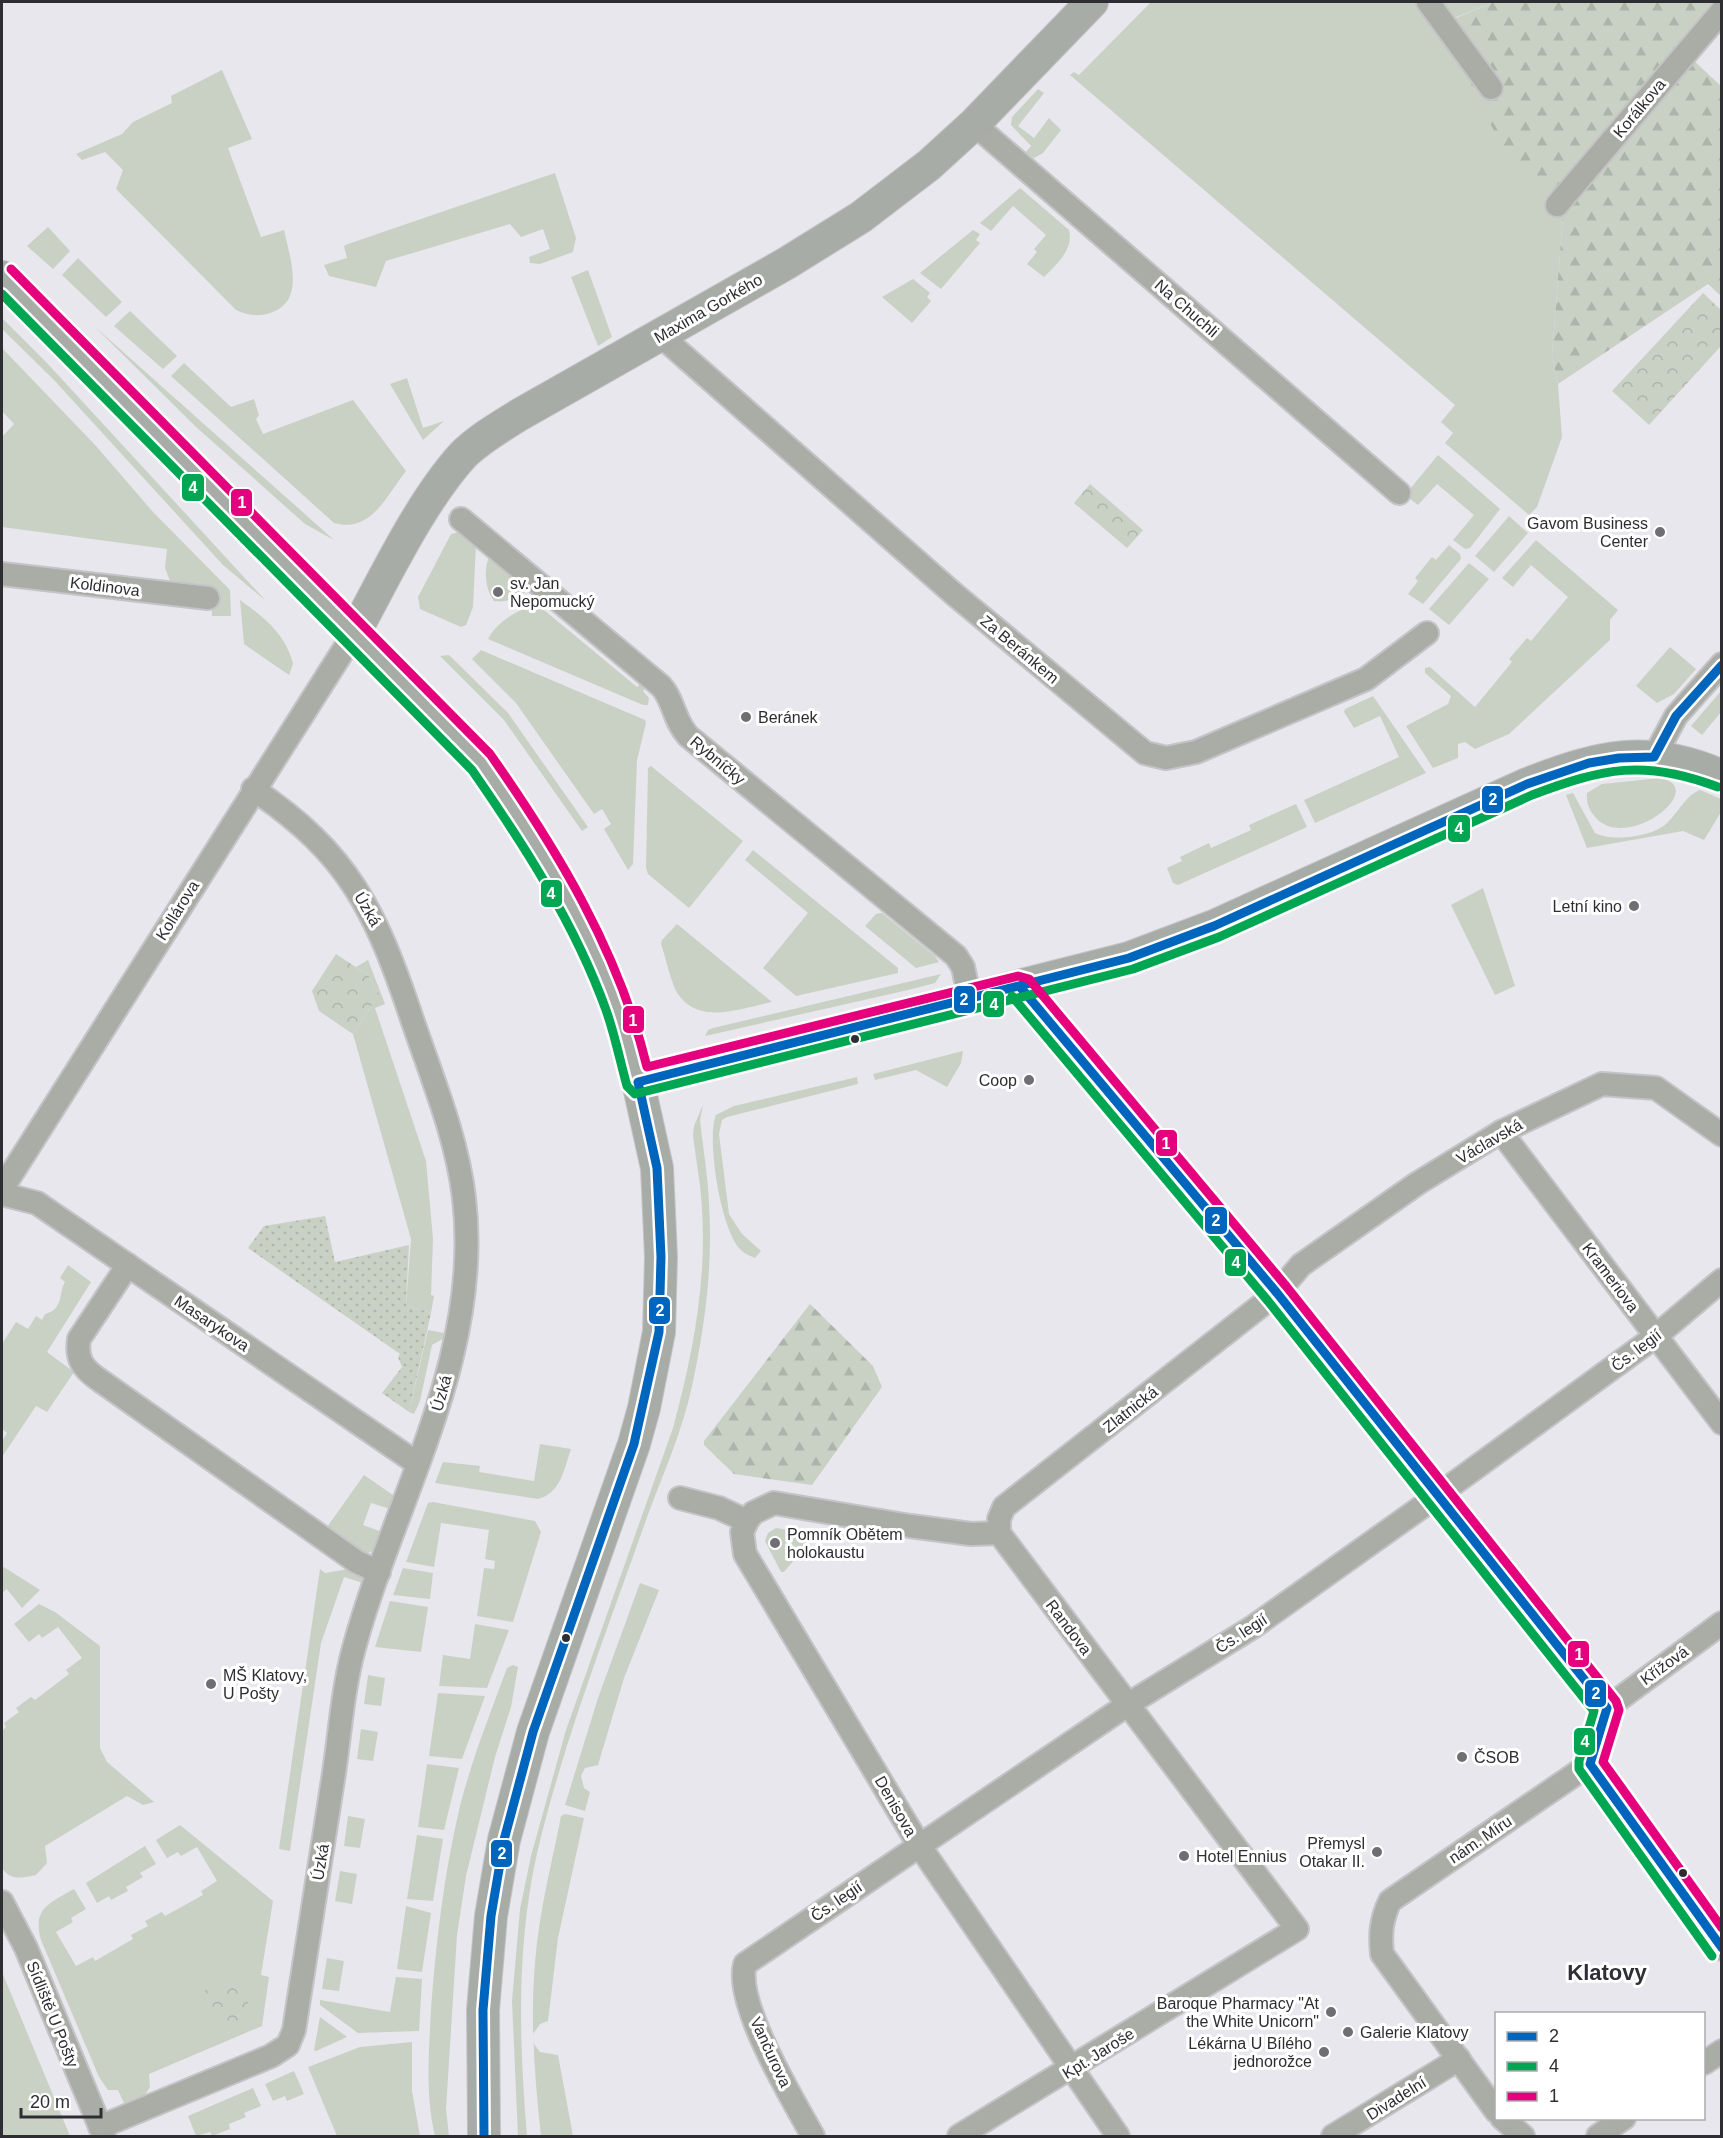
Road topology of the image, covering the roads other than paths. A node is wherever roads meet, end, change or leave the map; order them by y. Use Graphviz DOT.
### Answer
graph roads {
  1 [pos="1092,2"];
  2 [pos="1428,2"];
  3 [pos="1722,11"];
  4 [pos="1491,88"];
  5 [pos="974,124"];
  6 [pos="1557,205"];
  7 [pos="2,277"];
  8 [pos="661,336"];
  9 [pos="1399,493"];
  10 [pos="462,519"];
  11 [pos="2,574"];
  12 [pos="208,598"];
  13 [pos="355,632"];
  14 [pos="1427,633"];
  15 [pos="1722,664"];
  16 [pos="1654,757"];
  17 [pos="1722,776"];
  18 [pos="254,789"];
  19 [pos="1021,988"];
  20 [pos="970,1000"];
  21 [pos="638,1082"];
  22 [pos="1501,1132"];
  23 [pos="1722,1135"];
  24 [pos="2,1189"];
  25 [pos="2,1194"];
  26 [pos="128,1265"];
  27 [pos="1722,1280"];
  28 [pos="1277,1293"];
  29 [pos="1656,1336"];
  30 [pos="1717,1407"];
  31 [pos="418,1464"];
  32 [pos="1439,1495"];
  33 [pos="681,1498"];
  34 [pos="747,1521"];
  35 [pos="999,1533"];
  36 [pos="379,1572"];
  37 [pos="1722,1623"];
  38 [pos="1127,1705"];
  39 [pos="1607,1708"];
  40 [pos="1590,1764"];
  41 [pos="919,1845"];
  42 [pos="2,1902"];
  43 [pos="1297,1929"];
  44 [pos="1722,1949"];
  45 [pos="745,1964"];
  46 [pos="288,2045"];
  47 [pos="1722,2051"];
  48 [pos="1459,2059"];
  49 [pos="1705,2062"];
  50 [pos="1071,2069"];
  51 [pos="1495,2108"];
  52 [pos="1504,2120"];
  53 [pos="1621,2120"];
  54 [pos="102,2132"];
  55 [pos="484,2136"];
  56 [pos="813,2136"];
  57 [pos="959,2136"];
  58 [pos="1118,2136"];
  59 [pos="1333,2136"];
  60 [pos="1523,2136"];
  61 [pos="1598,2136"];
  1 -- 5 [label="main road, Maxima Gorkého"];
  2 -- 4 [label="street"];
  3 -- 6 [label="street, Korálkova"];
  5 -- 8 [label="main road, Maxima Gorkého"];
  5 -- 9 [label="street, Na Chuchli"];
  7 -- 13 [label="main road"];
  8 -- 13 [label="main road, Maxima Gorkého"];
  8 -- 14 [label="street, Za Beránkem"];
  10 -- 20 [label="street, Rybníčky"];
  11 -- 12 [label="street, Koldinova"];
  13 -- 18 [label="street, Kollárova"];
  13 -- 21 [label="main road"];
  15 -- 16 [label="street"];
  16 -- 17 [label="main road"];
  16 -- 19 [label="main road"];
  18 -- 24 [label="street, Kollárova"];
  18 -- 31 [label="street, Úzká"];
  19 -- 20 [label="main road"];
  19 -- 28 [label="street"];
  20 -- 21 [label="main road"];
  21 -- 55 [label="main road"];
  22 -- 23 [label="street, Václavská"];
  22 -- 28 [label="street, Václavská"];
  22 -- 29 [label="street, Krameriova"];
  25 -- 26 [label="street, Masarykova"];
  26 -- 31 [label="street, Masarykova"];
  26 -- 36 [label="street"];
  27 -- 29 [label="street, Čs. legií"];
  28 -- 32 [label="street"];
  28 -- 35 [label="street, Zlatnická"];
  29 -- 30 [label="street, Krameriova"];
  29 -- 32 [label="street, Čs. legií"];
  31 -- 36 [label="street, Úzká"];
  32 -- 38 [label="street, Čs. legií"];
  32 -- 39 [label="street"];
  33 -- 34 [label="street"];
  34 -- 35 [label="street"];
  34 -- 41 [label="street, Denisova"];
  35 -- 38 [label="street, Randova"];
  36 -- 46 [label="street, Úzká"];
  37 -- 39 [label="street, Křížová"];
  38 -- 41 [label="street, Čs. legií"];
  38 -- 43 [label="street, Randova"];
  39 -- 40 [label="street"];
  40 -- 44 [label="street"];
  40 -- 48 [label="street, nám. Míru"];
  41 -- 45 [label="street, Čs. legií"];
  41 -- 50 [label="street, Denisova"];
  42 -- 54 [label="street, Sídliště U Pošty"];
  43 -- 50 [label="street, Kpt. Jaroše"];
  45 -- 56 [label="street, Vančurova"];
  46 -- 54 [label="street, Sídliště U Pošty"];
  47 -- 49 [label="street"];
  48 -- 51 [label="street, nám. Míru"];
  48 -- 59 [label="street, Divadelní"];
  50 -- 57 [label="street, Kpt. Jaroše"];
  50 -- 58 [label="street, Denisova"];
  52 -- 60 [label="street"];
  53 -- 61 [label="street"];
}
